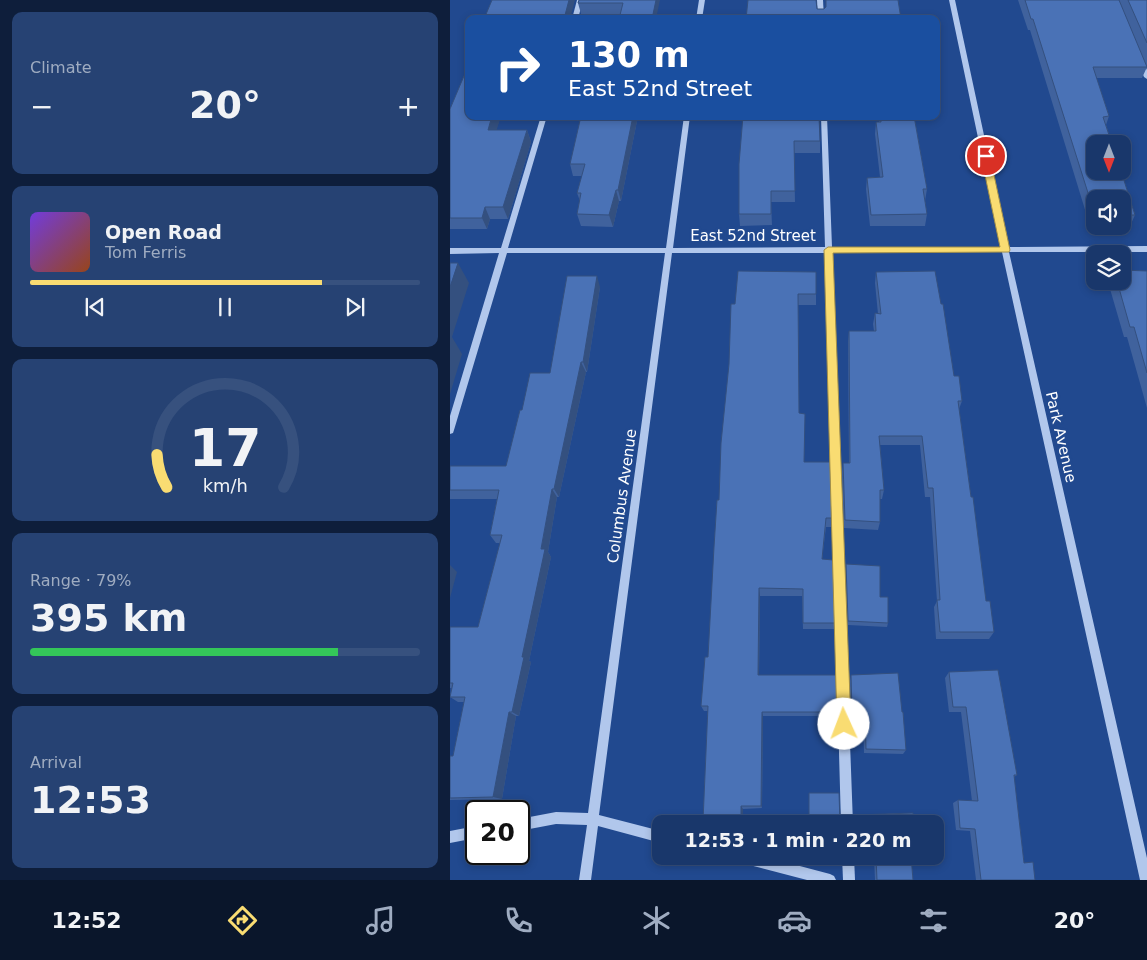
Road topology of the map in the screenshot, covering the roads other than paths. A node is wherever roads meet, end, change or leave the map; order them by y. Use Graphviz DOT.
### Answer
graph roads {
  1 [pos="580,0"];
  2 [pos="702,0"];
  3 [pos="820,0"];
  4 [pos="952,0"];
  5 [pos="576,15"];
  6 [pos="700,15"];
  7 [pos="821,15"];
  8 [pos="1136,51"];
  9 [pos="1147,77"];
  10 [pos="543,120"];
  11 [pos="685,120"];
  12 [pos="824,120"];
  13 [pos="1147,249"];
  14 [pos="450,250"];
  15 [pos="503,250"];
  16 [pos="828,250"];
  17 [pos="1006,250"];
  18 [pos="669,251"];
  19 [pos="450,430"];
  20 [pos="847,815"];
  21 [pos="593,819"];
  22 [pos="530,823"];
  23 [pos="465,834"];
  24 [pos="652,835"];
  25 [pos="450,837"];
  26 [pos="772,865"];
  27 [pos="848,865"];
  28 [pos="585,880"];
  29 [pos="830,880"];
  30 [pos="849,880"];
  31 [pos="1146,880"];
  1 -- 5 [label="street"];
  2 -- 6 [label="street"];
  3 -- 7 [label="street"];
  4 -- 17 [label="street, Park Avenue"];
  8 -- 9 [label="street"];
  10 -- 15 [label="street"];
  11 -- 18 [label="street, Columbus Avenue"];
  12 -- 16 [label="street"];
  13 -- 17 [label="street, East 52nd Street"];
  14 -- 15 [label="street, East 52nd Street"];
  15 -- 18 [label="street, East 52nd Street"];
  15 -- 19 [label="street"];
  16 -- 17 [label="street, East 52nd Street"];
  16 -- 18 [label="street, East 52nd Street"];
  16 -- 20 [label="street"];
  17 -- 31 [label="street, Park Avenue"];
  18 -- 21 [label="street, Columbus Avenue"];
  21 -- 22 [label="street"];
  21 -- 24 [label="street"];
  21 -- 28 [label="street, Columbus Avenue"];
  23 -- 25 [label="street"];
  26 -- 29 [label="street"];
  27 -- 30 [label="street"];
}
